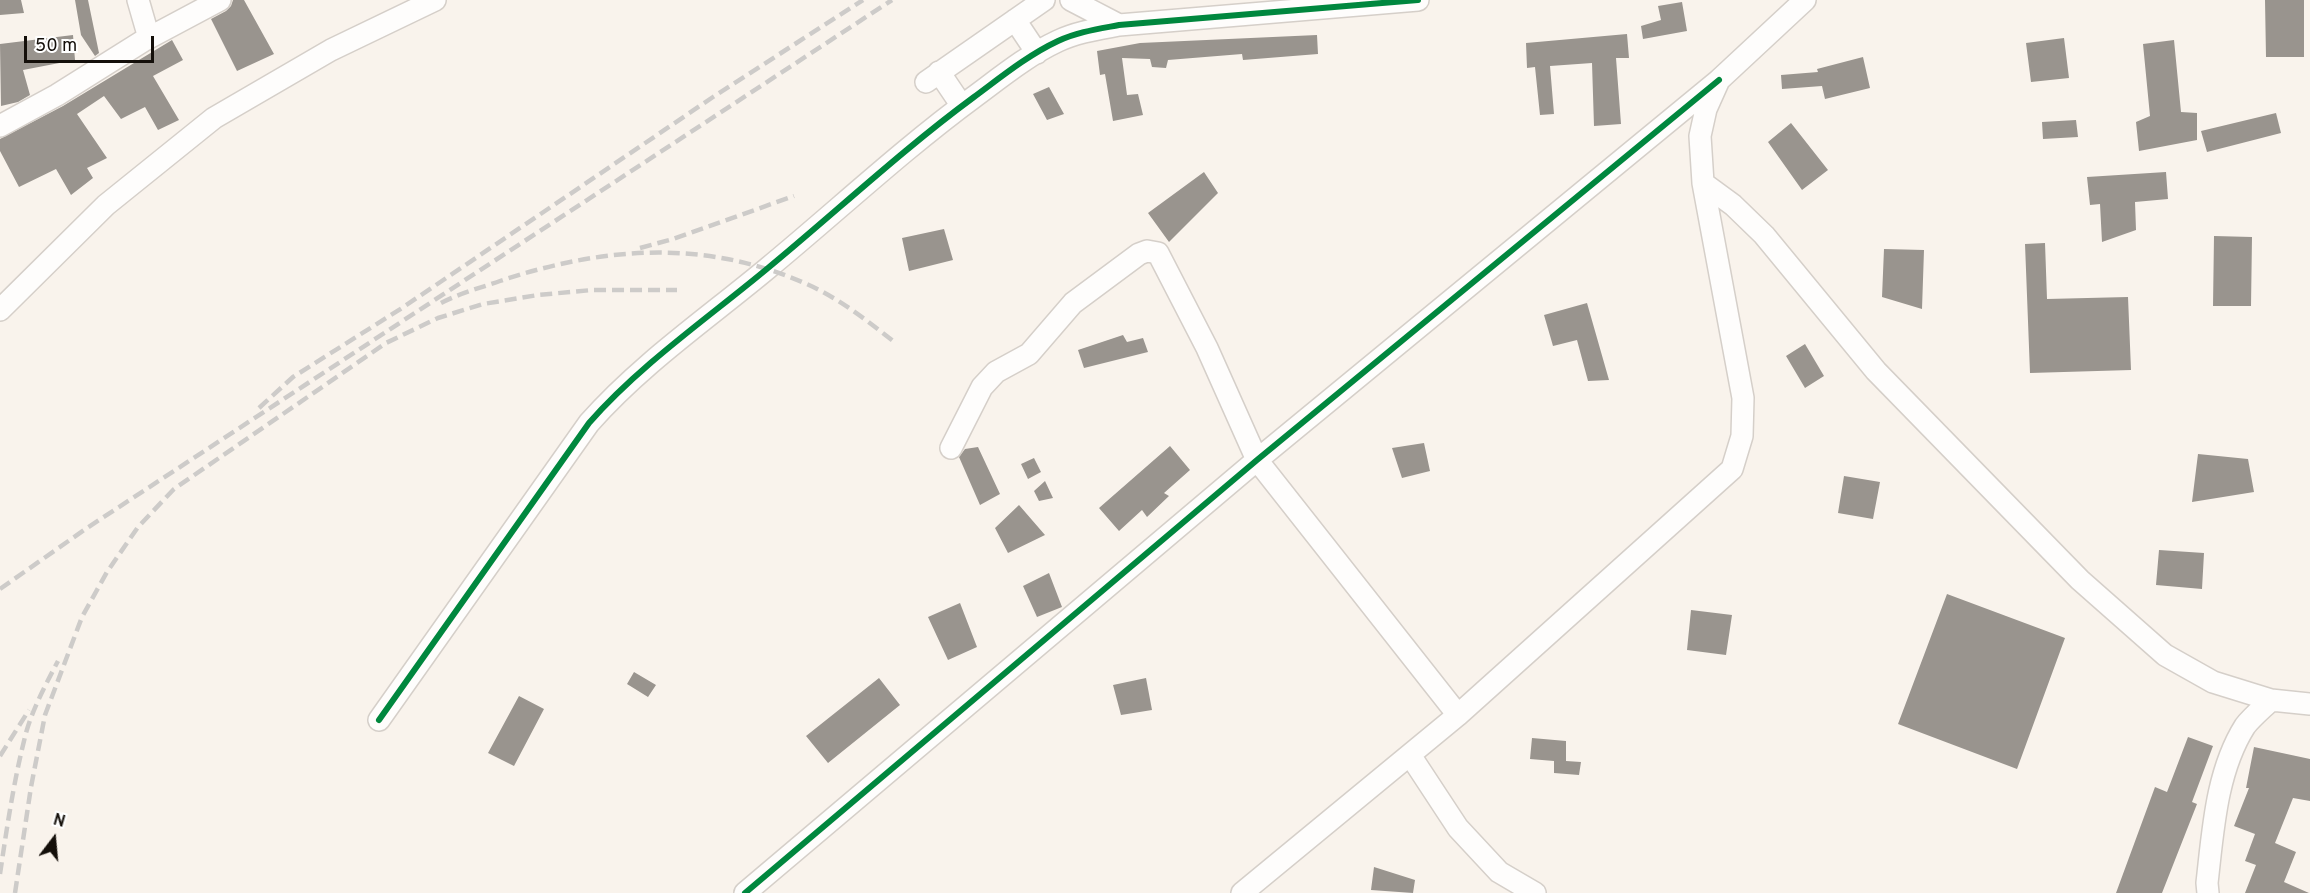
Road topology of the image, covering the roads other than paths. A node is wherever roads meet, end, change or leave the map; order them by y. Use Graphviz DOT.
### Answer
graph roads {
  1 [pos="138,0"];
  2 [pos="220,0"];
  3 [pos="435,0"];
  4 [pos="1044,0"];
  5 [pos="1071,0"];
  6 [pos="1418,0"];
  7 [pos="1805,0"];
  8 [pos="1015,20"];
  9 [pos="1119,25"];
  10 [pos="149,38"];
  11 [pos="1037,52"];
  12 [pos="1719,80"];
  13 [pos="962,106"];
  14 [pos="0,126"];
  15 [pos="1703,183"];
  16 [pos="0,310"];
  17 [pos="951,448"];
  18 [pos="1257,460"];
  19 [pos="2271,700"];
  20 [pos="2310,704"];
  21 [pos="1458,715"];
  22 [pos="380,720"];
  23 [pos="1410,755"];
  24 [pos="745,893"];
  25 [pos="1242,893"];
  26 [pos="1535,893"];
  27 [pos="2208,893"];
  1 -- 10 [label="street"];
  2 -- 10 [label="street"];
  3 -- 16 [label="street"];
  4 -- 8 [label="street"];
  5 -- 9 [label="street"];
  6 -- 9 [label="street"];
  7 -- 12 [label="street"];
  8 -- 11 [label="street"];
  8 -- 13 [label="street"];
  9 -- 11 [label="street"];
  10 -- 14 [label="street"];
  11 -- 13 [label="street"];
  12 -- 15 [label="street"];
  12 -- 18 [label="street"];
  13 -- 22 [label="street"];
  15 -- 19 [label="street"];
  15 -- 21 [label="street"];
  17 -- 18 [label="street"];
  18 -- 21 [label="street"];
  18 -- 24 [label="street"];
  19 -- 20 [label="street"];
  19 -- 27 [label="street"];
  21 -- 23 [label="street"];
  23 -- 25 [label="street"];
  23 -- 26 [label="street"];
}
